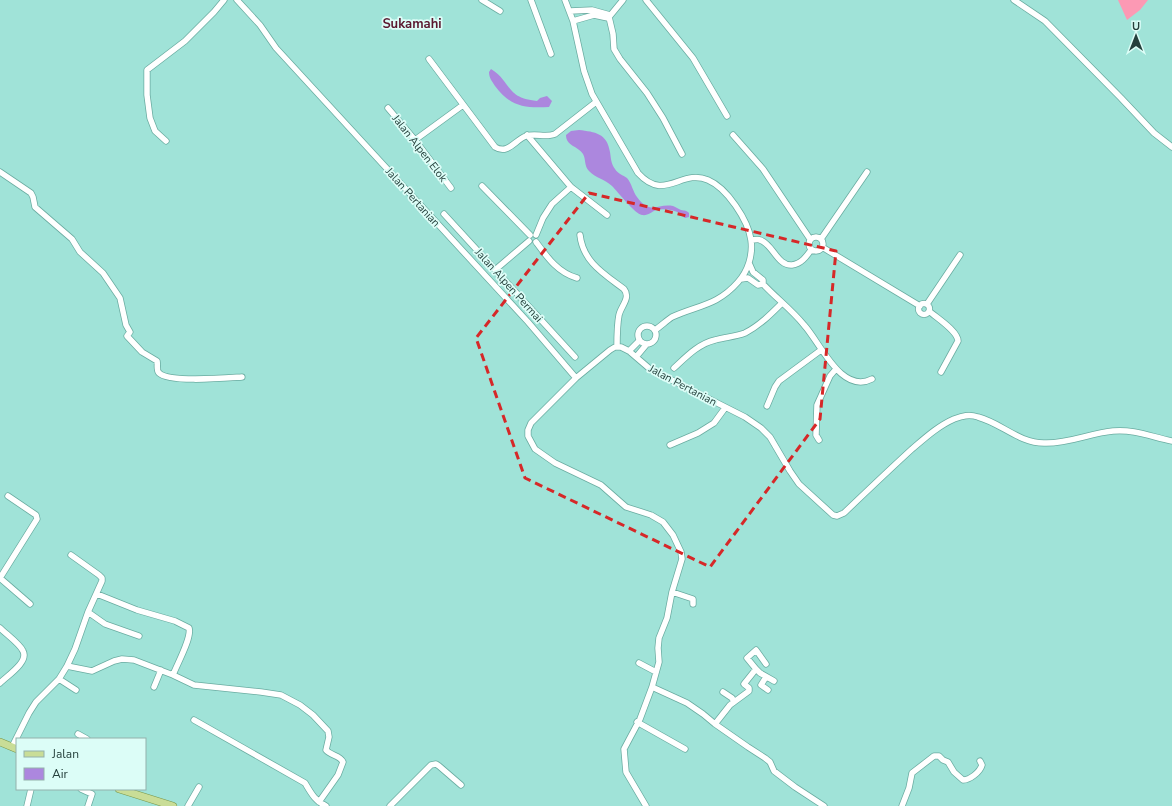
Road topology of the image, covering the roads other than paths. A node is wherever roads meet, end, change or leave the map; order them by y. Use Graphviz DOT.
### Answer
graph roads {
  1 [pos="224,0"];
  2 [pos="237,0"];
  3 [pos="482,0"];
  4 [pos="531,0"];
  5 [pos="565,0"];
  6 [pos="623,0"];
  7 [pos="646,0"];
  8 [pos="1014,0"];
  9 [pos="570,11"];
  10 [pos="500,12"];
  11 [pos="609,17"];
  12 [pos="572,21"];
  13 [pos="551,54"];
  14 [pos="429,59"];
  15 [pos="596,102"];
  16 [pos="463,105"];
  17 [pos="388,108"];
  18 [pos="726,116"];
  19 [pos="732,135"];
  20 [pos="527,136"];
  21 [pos="415,140"];
  22 [pos="166,141"];
  23 [pos="1172,147"];
  24 [pos="682,154"];
  25 [pos="0,172"];
  26 [pos="867,172"];
  27 [pos="482,186"];
  28 [pos="570,187"];
  29 [pos="451,188"];
  30 [pos="444,214"];
  31 [pos="607,215"];
  32 [pos="580,234"];
  33 [pos="533,235"];
  34 [pos="810,239"];
  35 [pos="820,239"];
  36 [pos="751,240"];
  37 [pos="529,241"];
  38 [pos="536,242"];
  39 [pos="822,247"];
  40 [pos="811,250"];
  41 [pos="960,255"];
  42 [pos="749,263"];
  43 [pos="495,270"];
  44 [pos="577,278"];
  45 [pos="741,279"];
  46 [pos="763,284"];
  47 [pos="782,304"];
  48 [pos="927,304"];
  49 [pos="920,306"];
  50 [pos="929,311"];
  51 [pos="656,330"];
  52 [pos="639,341"];
  53 [pos="646,345"];
  54 [pos="617,347"];
  55 [pos="820,350"];
  56 [pos="628,351"];
  57 [pos="575,357"];
  58 [pos="636,357"];
  59 [pos="674,368"];
  60 [pos="836,369"];
  61 [pos="941,372"];
  62 [pos="242,377"];
  63 [pos="576,378"];
  64 [pos="872,379"];
  65 [pos="767,406"];
  66 [pos="725,408"];
  67 [pos="819,440"];
  68 [pos="1172,441"];
  69 [pos="670,445"];
  70 [pos="8,496"];
  71 [pos="71,555"];
  72 [pos="0,578"];
  73 [pos="672,592"];
  74 [pos="97,594"];
  75 [pos="30,604"];
  76 [pos="693,604"];
  77 [pos="88,612"];
  78 [pos="0,628"];
  79 [pos="139,636"];
  80 [pos="639,663"];
  81 [pos="766,664"];
  82 [pos="67,666"];
  83 [pos="756,669"];
  84 [pos="161,670"];
  85 [pos="656,672"];
  86 [pos="173,675"];
  87 [pos="766,677"];
  88 [pos="59,679"];
  89 [pos="774,681"];
  90 [pos="0,683"];
  91 [pos="154,687"];
  92 [pos="652,687"];
  93 [pos="76,690"];
  94 [pos="768,690"];
  95 [pos="723,692"];
  96 [pos="734,702"];
  97 [pos="194,720"];
  98 [pos="637,722"];
  99 [pos="715,724"];
  100 [pos="78,734"];
  101 [pos="19,738"];
  102 [pos="85,738"];
  103 [pos="0,742"];
  104 [pos="15,748"];
  105 [pos="685,749"];
  106 [pos="980,761"];
  107 [pos="461,785"];
  108 [pos="199,787"];
  109 [pos="31,790"];
  110 [pos="83,790"];
  111 [pos="122,790"];
  112 [pos="319,802"];
  113 [pos="164,805"];
  114 [pos="27,806"];
  115 [pos="88,806"];
  116 [pos="173,806"];
  117 [pos="188,806"];
  118 [pos="326,806"];
  119 [pos="390,806"];
  120 [pos="646,806"];
  121 [pos="824,806"];
  122 [pos="902,806"];
  1 -- 22 [label="street"];
  2 -- 63 [label="street, Jalan Pertanian"];
  3 -- 10 [label="street"];
  4 -- 13 [label="street"];
  5 -- 9 [label="street"];
  6 -- 11 [label="street"];
  7 -- 18 [label="street"];
  8 -- 23 [label="street"];
  9 -- 11 [label="street"];
  9 -- 12 [label="street"];
  11 -- 12 [label="street"];
  11 -- 24 [label="street"];
  12 -- 15 [label="street"];
  14 -- 16 [label="street"];
  15 -- 20 [label="street"];
  15 -- 36 [label="street"];
  16 -- 20 [label="street"];
  16 -- 21 [label="street"];
  17 -- 21 [label="street, Jalan Alpen Elok"];
  19 -- 34 [label="street"];
  20 -- 28 [label="street"];
  21 -- 29 [label="street, Jalan Alpen Elok"];
  25 -- 62 [label="street"];
  26 -- 35 [label="street"];
  27 -- 33 [label="street"];
  28 -- 31 [label="street"];
  28 -- 33 [label="street"];
  30 -- 43 [label="street, Jalan Alpen Permai"];
  32 -- 54 [label="street"];
  33 -- 37 [label="street"];
  33 -- 38 [label="street"];
  34 -- 35 [label="street"];
  34 -- 40 [label="street"];
  35 -- 39 [label="street"];
  36 -- 40 [label="street"];
  36 -- 42 [label="street"];
  37 -- 38 [label="street"];
  37 -- 43 [label="street"];
  38 -- 44 [label="street"];
  39 -- 40 [label="street"];
  39 -- 49 [label="street"];
  41 -- 48 [label="street"];
  42 -- 45 [label="street"];
  42 -- 46 [label="street"];
  43 -- 57 [label="street, Jalan Alpen Permai"];
  45 -- 46 [label="street"];
  45 -- 51 [label="street"];
  46 -- 47 [label="street"];
  47 -- 55 [label="street"];
  47 -- 59 [label="street"];
  48 -- 49 [label="street"];
  48 -- 50 [label="street"];
  49 -- 50 [label="street"];
  50 -- 61 [label="street"];
  51 -- 52 [label="street"];
  51 -- 53 [label="street"];
  52 -- 53 [label="street"];
  52 -- 56 [label="street"];
  53 -- 58 [label="street"];
  54 -- 56 [label="street, Jalan Pertanian"];
  54 -- 63 [label="street"];
  55 -- 60 [label="street"];
  55 -- 65 [label="street"];
  56 -- 58 [label="street, Jalan Pertanian"];
  58 -- 66 [label="street, Jalan Pertanian"];
  60 -- 64 [label="street"];
  60 -- 67 [label="street"];
  63 -- 73 [label="street"];
  66 -- 68 [label="street, Jalan Pertanian"];
  66 -- 69 [label="street"];
  70 -- 72 [label="street"];
  71 -- 74 [label="street"];
  72 -- 75 [label="street"];
  73 -- 76 [label="street"];
  73 -- 85 [label="street"];
  74 -- 77 [label="street"];
  74 -- 86 [label="street"];
  77 -- 79 [label="street"];
  77 -- 82 [label="street"];
  78 -- 90 [label="street"];
  80 -- 85 [label="street"];
  81 -- 83 [label="street"];
  82 -- 84 [label="street"];
  82 -- 88 [label="street"];
  83 -- 87 [label="street"];
  83 -- 96 [label="street"];
  84 -- 86 [label="street"];
  84 -- 91 [label="street"];
  85 -- 92 [label="street"];
  86 -- 112 [label="street"];
  87 -- 89 [label="street"];
  87 -- 94 [label="street"];
  88 -- 93 [label="street"];
  88 -- 101 [label="street"];
  92 -- 98 [label="street"];
  92 -- 99 [label="street"];
  95 -- 96 [label="street"];
  96 -- 99 [label="street"];
  97 -- 112 [label="street"];
  98 -- 105 [label="street"];
  98 -- 120 [label="street"];
  99 -- 121 [label="street"];
  100 -- 102 [label="street"];
  103 -- 104 [label="main road"];
  106 -- 122 [label="street"];
  107 -- 119 [label="street"];
  108 -- 117 [label="street"];
  109 -- 114 [label="street"];
  110 -- 115 [label="street"];
  111 -- 113 [label="main road"];
  112 -- 118 [label="street"];
  113 -- 116 [label="main road"];
}
